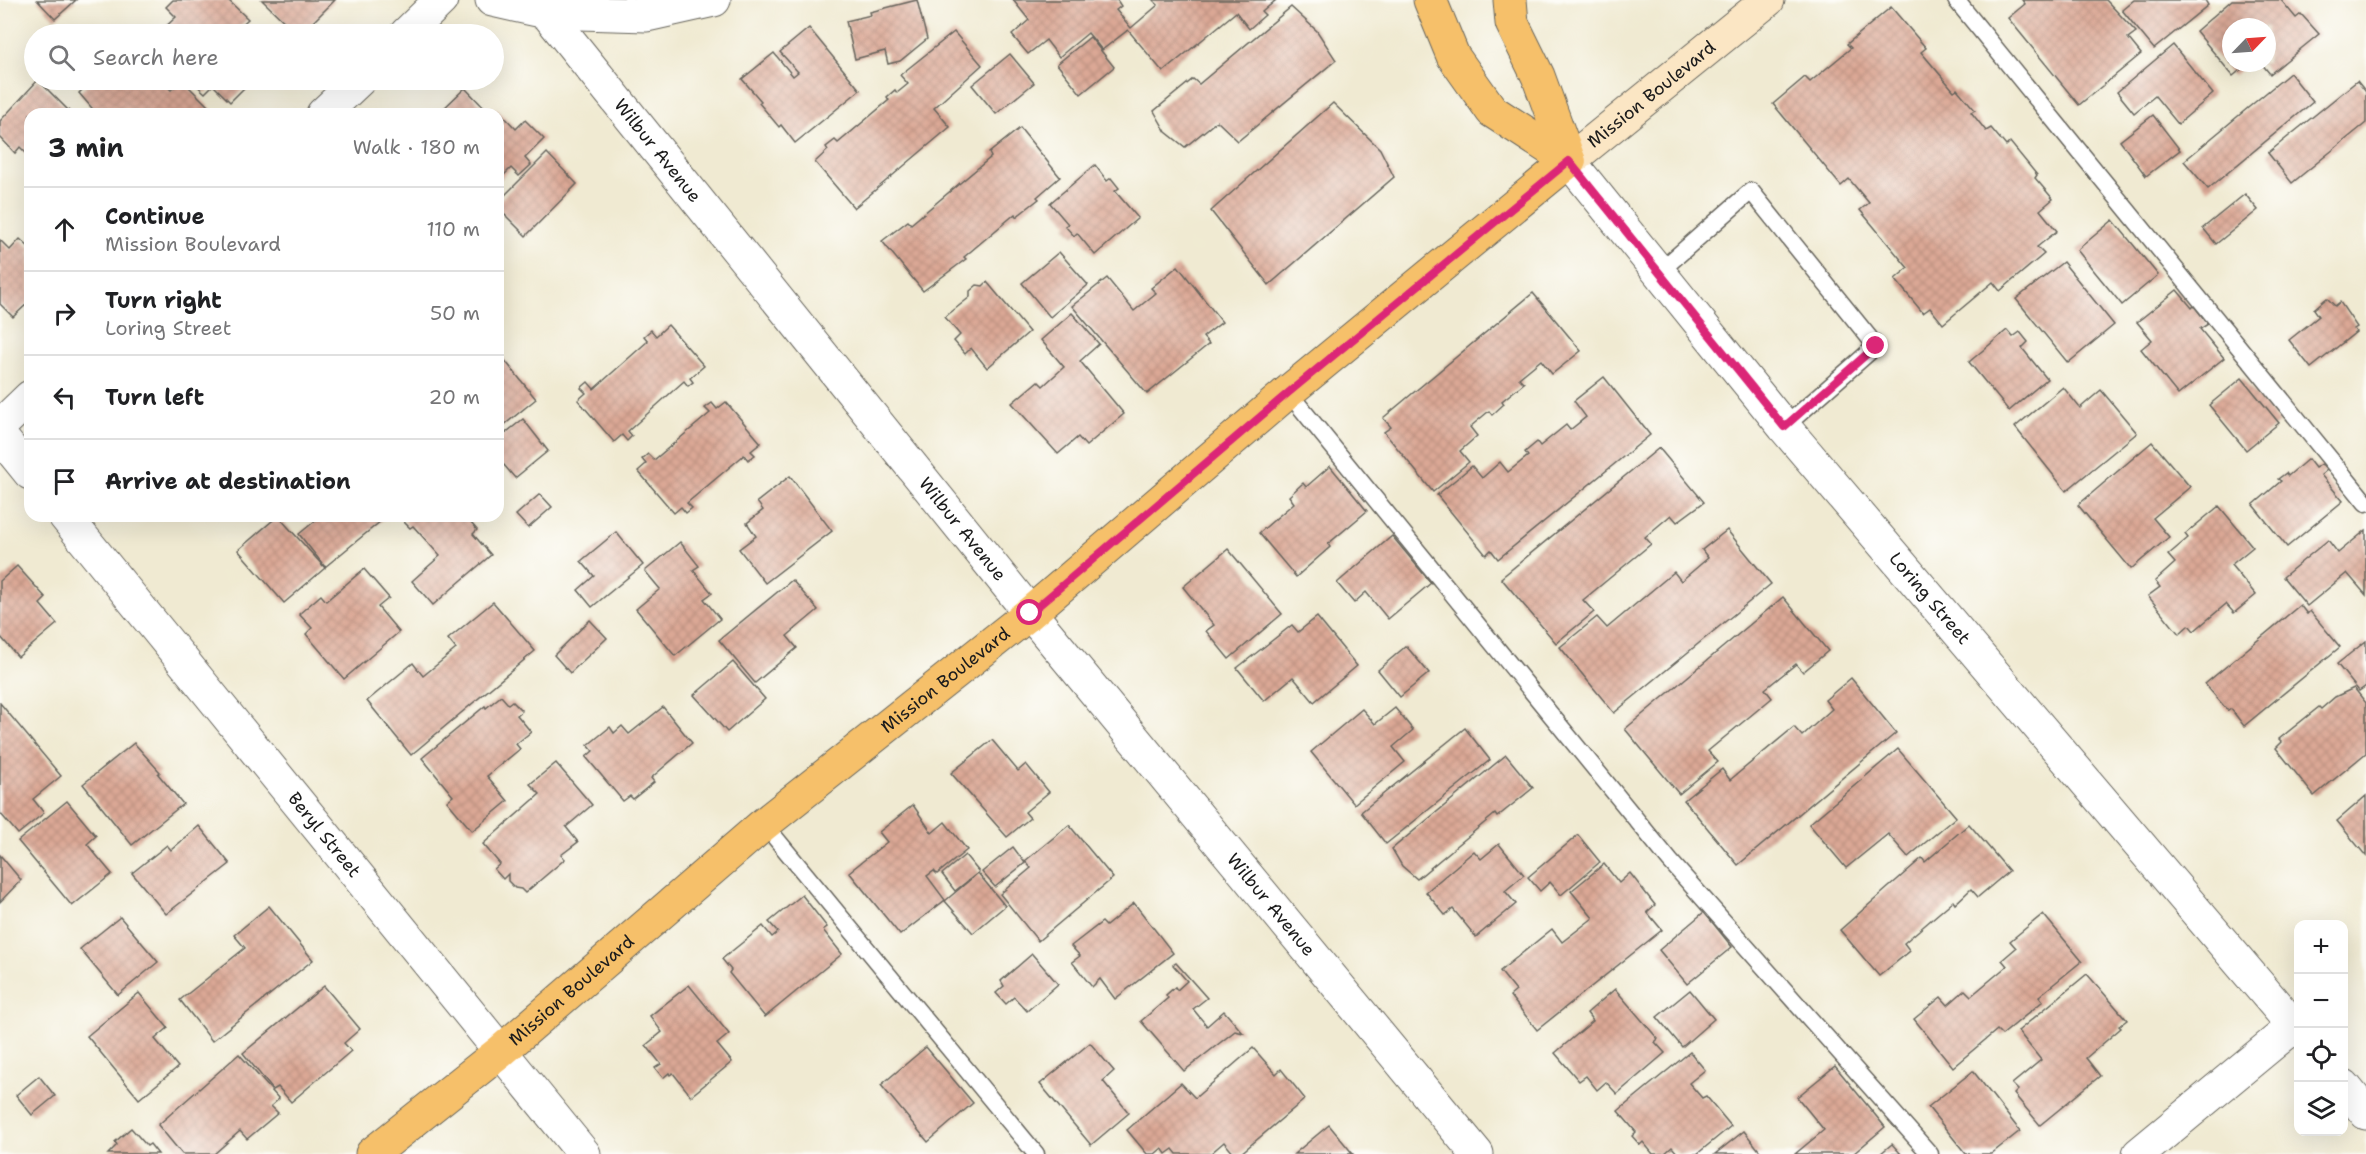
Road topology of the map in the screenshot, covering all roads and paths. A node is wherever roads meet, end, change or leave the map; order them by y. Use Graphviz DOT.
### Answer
graph roads {
  1 [pos="441,0"];
  2 [pos="492,0"];
  3 [pos="714,0"];
  4 [pos="1430,0"];
  5 [pos="1510,0"];
  6 [pos="1768,0"];
  7 [pos="1956,0"];
  8 [pos="546,12"];
  9 [pos="416,24"];
  10 [pos="348,90"];
  11 [pos="329,108"];
  12 [pos="1569,161"];
  13 [pos="1659,272"];
  14 [pos="1288,393"];
  15 [pos="24,403"];
  16 [pos="0,426"];
  17 [pos="1784,427"];
  18 [pos="0,436"];
  19 [pos="24,466"];
  20 [pos="2366,503"];
  21 [pos="70,522"];
  22 [pos="1030,613"];
  23 [pos="764,824"];
  24 [pos="2295,1028"];
  25 [pos="2294,1031"];
  26 [pos="500,1052"];
  27 [pos="2348,1092"];
  28 [pos="2366,1113"];
  29 [pos="372,1154"];
  30 [pos="584,1154"];
  31 [pos="1036,1154"];
  32 [pos="1477,1154"];
  33 [pos="1930,1154"];
  34 [pos="2139,1154"];
  1 -- 9 [label="street"];
  2 -- 8 [label="street"];
  3 -- 8 [label="street"];
  4 -- 12 [label="main road"];
  5 -- 12 [label="main road"];
  6 -- 12 [label="main road, Mission Boulevard"];
  7 -- 20 [label="lane"];
  8 -- 22 [label="street, Wilbur Avenue"];
  10 -- 11 [label="street"];
  12 -- 13 [label="street, Loring Street"];
  12 -- 14 [label="main road, Mission Boulevard"];
  13 -- 17 [label="street, Loring Street"];
  13 -- 17 [label="lane"];
  14 -- 22 [label="main road, Mission Boulevard"];
  14 -- 33 [label="lane"];
  15 -- 16 [label="street"];
  17 -- 24 [label="street, Loring Street"];
  18 -- 19 [label="street"];
  21 -- 26 [label="street, Beryl Street"];
  22 -- 23 [label="main road, Mission Boulevard"];
  22 -- 32 [label="street, Wilbur Avenue"];
  23 -- 26 [label="main road, Mission Boulevard"];
  23 -- 31 [label="lane"];
  25 -- 34 [label="street"];
  26 -- 29 [label="main road, Mission Boulevard"];
  26 -- 30 [label="street, Beryl Street"];
  27 -- 28 [label="street"];
}
